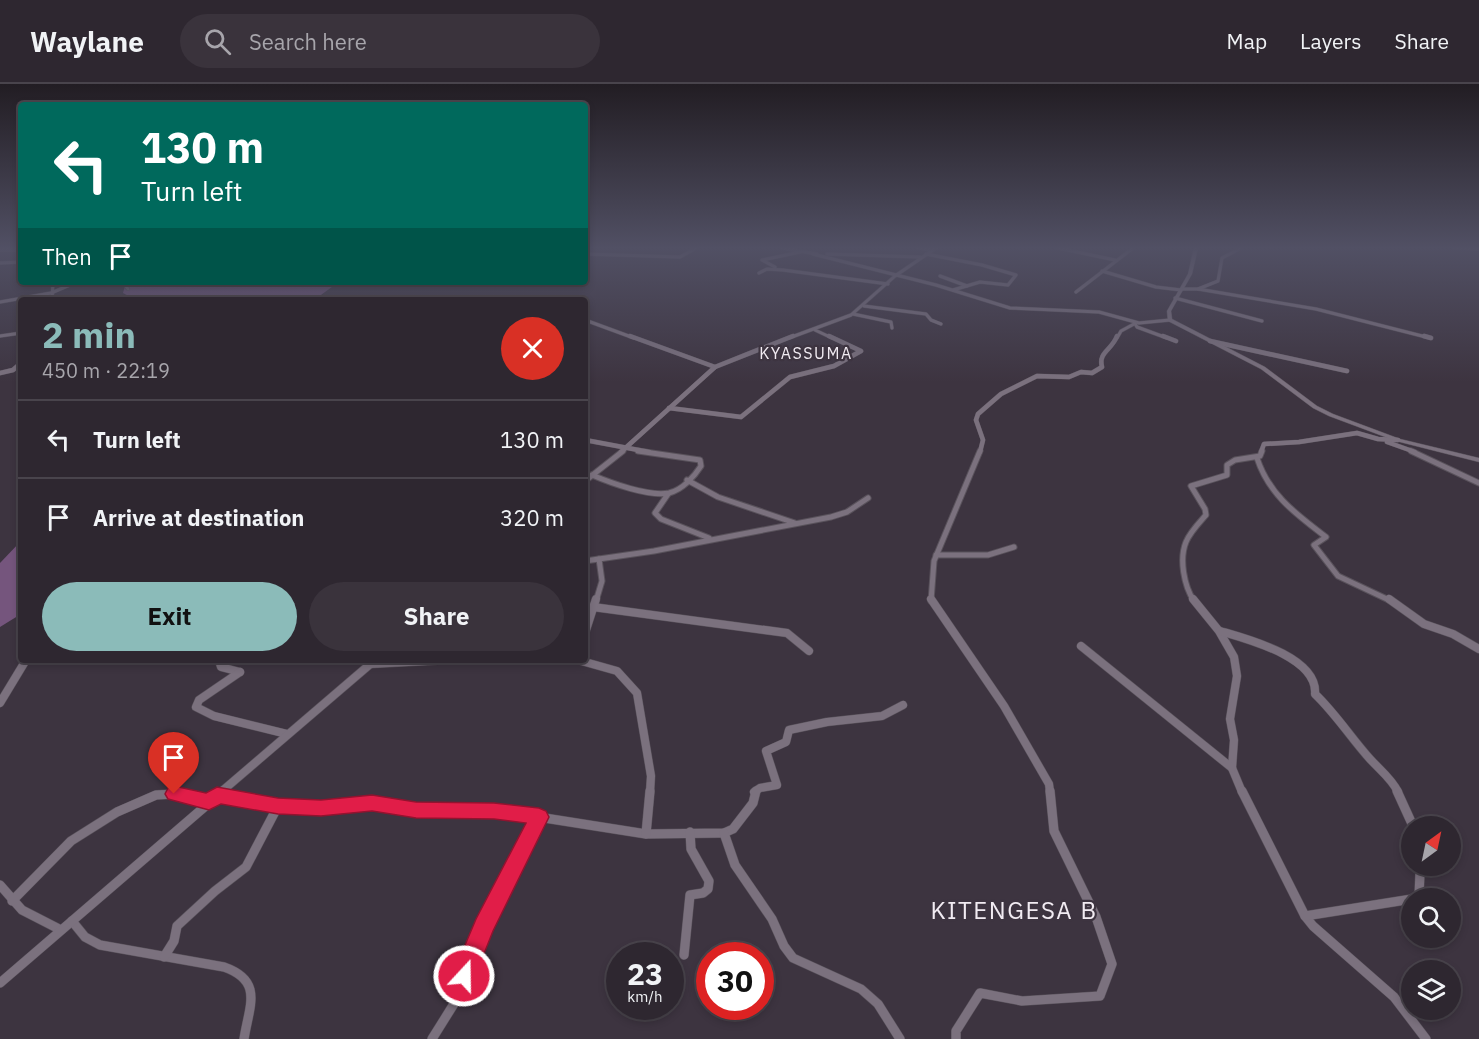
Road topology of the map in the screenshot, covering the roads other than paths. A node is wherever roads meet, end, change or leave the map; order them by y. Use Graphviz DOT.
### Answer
graph roads {
  1 [pos="51,293"];
  2 [pos="879,293"];
  3 [pos="960,293"];
  4 [pos="1179,293"];
  5 [pos="1219,293"];
  6 [pos="28,297"];
  7 [pos="52,297"];
  8 [pos="1175,298"];
  9 [pos="18,299"];
  10 [pos="0,302"];
  11 [pos="864,306"];
  12 [pos="853,314"];
  13 [pos="1170,320"];
  14 [pos="588,321"];
  15 [pos="1262,321"];
  16 [pos="1134,323"];
  17 [pos="941,324"];
  18 [pos="892,328"];
  19 [pos="814,330"];
  20 [pos="18,333"];
  21 [pos="0,336"];
  22 [pos="1431,338"];
  23 [pos="1207,340"];
  24 [pos="1176,341"];
  25 [pos="18,365"];
  26 [pos="715,367"];
  27 [pos="1347,371"];
  28 [pos="8,372"];
  29 [pos="0,373"];
  30 [pos="0,380"];
  31 [pos="669,408"];
  32 [pos="1358,430"];
  33 [pos="1378,439"];
  34 [pos="1398,440"];
  35 [pos="588,441"];
  36 [pos="625,449"];
  37 [pos="1257,458"];
  38 [pos="1479,460"];
  39 [pos="592,475"];
  40 [pos="588,478"];
  41 [pos="687,480"];
  42 [pos="1479,483"];
  43 [pos="668,494"];
  44 [pos="868,498"];
  45 [pos="796,524"];
  46 [pos="711,538"];
  47 [pos="1014,547"];
  48 [pos="936,555"];
  49 [pos="599,559"];
  50 [pos="588,561"];
  51 [pos="593,607"];
  52 [pos="588,623"];
  53 [pos="1219,631"];
  54 [pos="1081,646"];
  55 [pos="1479,649"];
  56 [pos="809,651"];
  57 [pos="24,663"];
  58 [pos="219,663"];
  59 [pos="371,663"];
  60 [pos="588,663"];
  61 [pos="0,703"];
  62 [pos="903,705"];
  63 [pos="287,734"];
  64 [pos="1232,768"];
  65 [pos="217,795"];
  66 [pos="209,802"];
  67 [pos="278,806"];
  68 [pos="1408,816"];
  69 [pos="539,817"];
  70 [pos="690,832"];
  71 [pos="724,833"];
  72 [pos="646,834"];
  73 [pos="0,885"];
  74 [pos="12,900"];
  75 [pos="1401,901"];
  76 [pos="1305,916"];
  77 [pos="72,921"];
  78 [pos="61,930"];
  79 [pos="684,954"];
  80 [pos="164,957"];
  81 [pos="0,982"];
  82 [pos="244,1039"];
  83 [pos="432,1039"];
  84 [pos="900,1039"];
  85 [pos="956,1039"];
  86 [pos="1426,1039"];
  1 -- 6 [label="street"];
  1 -- 7 [label="street"];
  2 -- 11 [label="street"];
  3 -- 16 [label="street"];
  4 -- 8 [label="street"];
  5 -- 22 [label="street"];
  8 -- 13 [label="street"];
  8 -- 15 [label="street"];
  9 -- 10 [label="street"];
  11 -- 12 [label="street"];
  11 -- 17 [label="street"];
  12 -- 18 [label="street"];
  12 -- 19 [label="street"];
  13 -- 16 [label="street"];
  13 -- 23 [label="street"];
  14 -- 26 [label="street"];
  16 -- 24 [label="street"];
  16 -- 48 [label="street"];
  19 -- 26 [label="street"];
  19 -- 31 [label="street"];
  20 -- 21 [label="street"];
  23 -- 27 [label="street"];
  23 -- 32 [label="street"];
  25 -- 28 [label="street"];
  26 -- 31 [label="street"];
  28 -- 29 [label="street"];
  28 -- 30 [label="street"];
  31 -- 36 [label="street"];
  32 -- 33 [label="street"];
  32 -- 34 [label="street"];
  32 -- 37 [label="street"];
  33 -- 34 [label="street"];
  33 -- 42 [label="street"];
  34 -- 38 [label="street"];
  35 -- 36 [label="street"];
  36 -- 39 [label="street"];
  36 -- 41 [label="street"];
  37 -- 53 [label="street"];
  37 -- 55 [label="street"];
  39 -- 40 [label="street"];
  39 -- 43 [label="street"];
  41 -- 43 [label="street"];
  41 -- 45 [label="street"];
  43 -- 46 [label="street"];
  44 -- 45 [label="street"];
  45 -- 46 [label="street"];
  46 -- 49 [label="street"];
  47 -- 48 [label="street"];
  48 -- 85 [label="street"];
  49 -- 50 [label="street"];
  49 -- 51 [label="street"];
  51 -- 52 [label="street"];
  51 -- 56 [label="street"];
  53 -- 64 [label="street"];
  53 -- 68 [label="street"];
  54 -- 64 [label="street"];
  57 -- 61 [label="street"];
  58 -- 63 [label="street"];
  59 -- 63 [label="street"];
  60 -- 72 [label="street"];
  62 -- 71 [label="street"];
  63 -- 65 [label="street"];
  64 -- 76 [label="street"];
  65 -- 66 [label="street"];
  65 -- 67 [label="street"];
  66 -- 74 [label="street"];
  66 -- 77 [label="street"];
  67 -- 69 [label="street"];
  67 -- 80 [label="street"];
  69 -- 72 [label="street"];
  69 -- 83 [label="street"];
  70 -- 71 [label="street"];
  70 -- 72 [label="street"];
  70 -- 79 [label="street"];
  71 -- 84 [label="street"];
  73 -- 74 [label="street"];
  74 -- 78 [label="street"];
  75 -- 76 [label="street"];
  76 -- 86 [label="street"];
  77 -- 78 [label="street"];
  77 -- 80 [label="street"];
  78 -- 81 [label="street"];
  80 -- 82 [label="street"];
}
